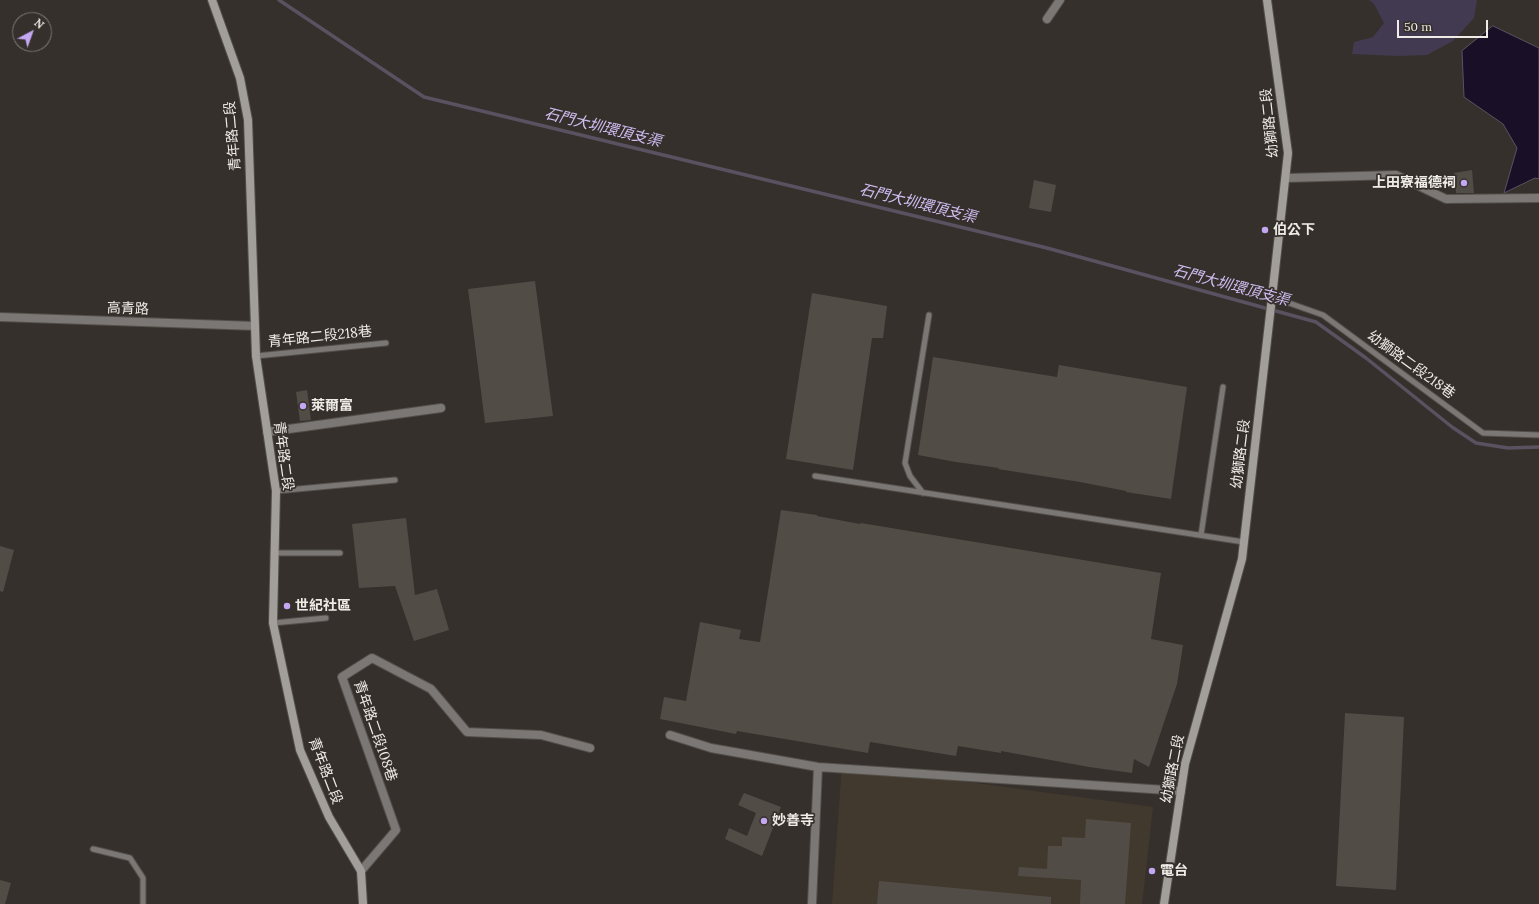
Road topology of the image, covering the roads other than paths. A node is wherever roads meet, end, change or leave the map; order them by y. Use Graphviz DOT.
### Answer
graph roads {
  1 [pos="212,0"];
  2 [pos="1060,0"];
  3 [pos="1267,0"];
  4 [pos="1047,19"];
  5 [pos="1286,178"];
  6 [pos="1539,198"];
  7 [pos="1272,297"];
  8 [pos="929,315"];
  9 [pos="0,317"];
  10 [pos="255,326"];
  11 [pos="386,342"];
  12 [pos="256,356"];
  13 [pos="1223,387"];
  14 [pos="441,408"];
  15 [pos="267,432"];
  16 [pos="1539,435"];
  17 [pos="815,476"];
  18 [pos="395,480"];
  19 [pos="276,491"];
  20 [pos="923,493"];
  21 [pos="1201,535"];
  22 [pos="1244,542"];
  23 [pos="274,553"];
  24 [pos="340,553"];
  25 [pos="326,618"];
  26 [pos="273,624"];
  27 [pos="670,735"];
  28 [pos="590,748"];
  29 [pos="818,767"];
  30 [pos="1181,791"];
  31 [pos="93,848"];
  32 [pos="361,871"];
  33 [pos="144,904"];
  34 [pos="363,904"];
  35 [pos="812,904"];
  36 [pos="1164,904"];
  1 -- 10 [label="street, 青年路二段"];
  2 -- 4 [label="street"];
  3 -- 5 [label="street, 幼獅路二段"];
  5 -- 6 [label="street"];
  5 -- 7 [label="street, 幼獅路二段"];
  7 -- 16 [label="lane, 幼獅路二段218巷"];
  7 -- 22 [label="street, 幼獅路二段"];
  8 -- 20 [label="lane"];
  9 -- 10 [label="street, 高青路"];
  10 -- 12 [label="street, 青年路二段"];
  11 -- 12 [label="lane, 青年路二段218巷"];
  12 -- 15 [label="street, 青年路二段"];
  13 -- 21 [label="lane"];
  14 -- 15 [label="street"];
  15 -- 19 [label="street, 青年路二段"];
  17 -- 20 [label="lane"];
  18 -- 19 [label="lane"];
  19 -- 23 [label="street, 青年路二段"];
  20 -- 21 [label="lane"];
  21 -- 22 [label="lane"];
  22 -- 30 [label="street, 幼獅路二段"];
  23 -- 24 [label="lane"];
  23 -- 26 [label="street, 青年路二段"];
  25 -- 26 [label="lane"];
  26 -- 32 [label="street, 青年路二段"];
  27 -- 29 [label="street"];
  28 -- 32 [label="street, 青年路二段108巷"];
  29 -- 30 [label="street"];
  29 -- 35 [label="street"];
  30 -- 36 [label="street, 幼獅路二段"];
  31 -- 33 [label="lane"];
  32 -- 34 [label="street, 青年路二段"];
}
